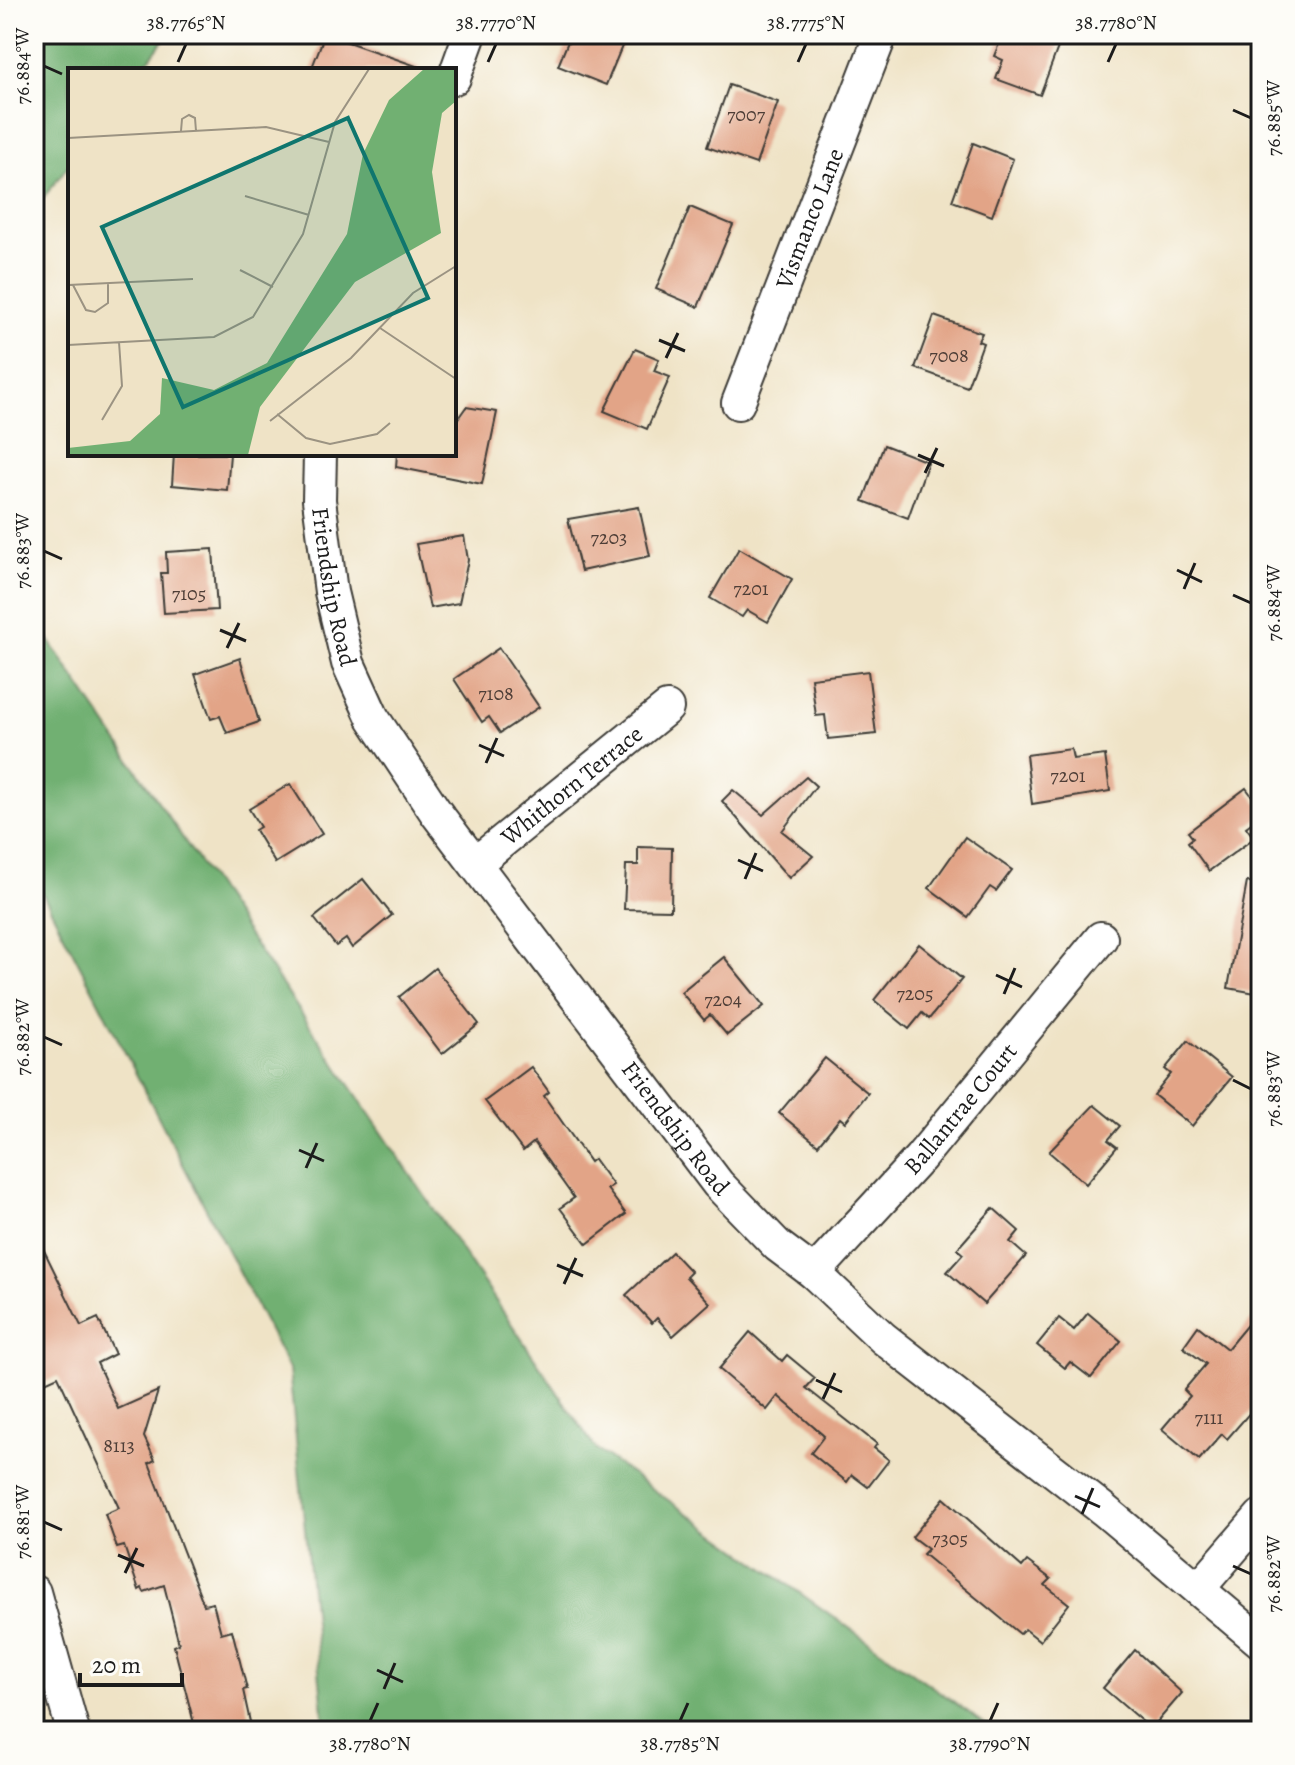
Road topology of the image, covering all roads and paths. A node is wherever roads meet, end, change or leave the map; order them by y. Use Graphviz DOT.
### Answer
graph roads {
  1 [pos="470,34"];
  2 [pos="881,34"];
  3 [pos="456,72"];
  4 [pos="738,403"];
  5 [pos="320,456"];
  6 [pos="667,708"];
  7 [pos="477,862"];
  8 [pos="1101,938"];
  9 [pos="814,1273"];
  10 [pos="1261,1516"];
  11 [pos="1198,1589"];
  12 [pos="34,1592"];
  13 [pos="1261,1642"];
  14 [pos="73,1731"];
  1 -- 3 [label="street"];
  2 -- 4 [label="street, Vismanco Lane"];
  5 -- 7 [label="street, Friendship Road"];
  6 -- 7 [label="street, Whithorn Terrace"];
  7 -- 9 [label="street, Friendship Road"];
  8 -- 9 [label="street, Ballantrae Court"];
  9 -- 11 [label="street, Friendship Road"];
  10 -- 11 [label="street"];
  11 -- 13 [label="street, Friendship Road"];
  12 -- 14 [label="street"];
}
